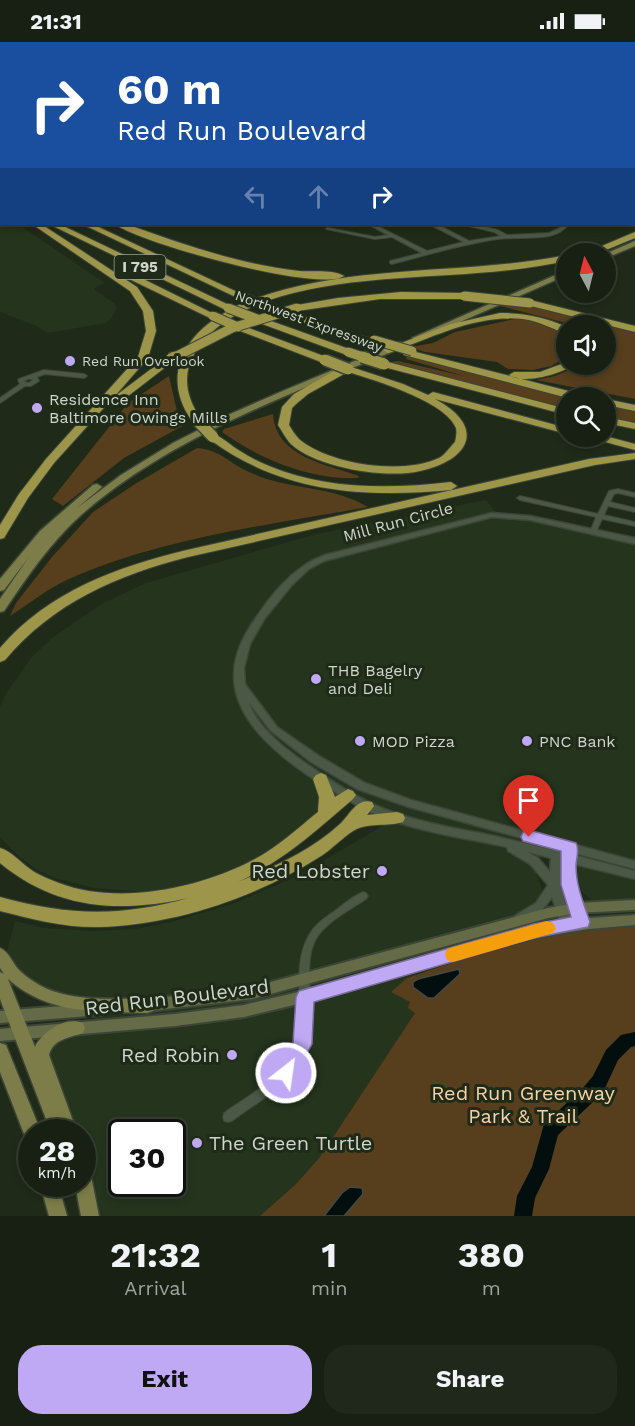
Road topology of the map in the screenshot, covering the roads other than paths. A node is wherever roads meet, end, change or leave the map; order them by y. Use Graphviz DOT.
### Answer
graph roads {
  1 [pos="55,225"];
  2 [pos="88,225"];
  3 [pos="122,225"];
  4 [pos="372,225"];
  5 [pos="435,225"];
  6 [pos="472,225"];
  7 [pos="566,225"];
  8 [pos="39,226"];
  9 [pos="328,229"];
  10 [pos="484,229"];
  11 [pos="392,236"];
  12 [pos="506,237"];
  13 [pos="496,238"];
  14 [pos="635,239"];
  15 [pos="469,243"];
  16 [pos="616,245"];
  17 [pos="616,246"];
  18 [pos="616,250"];
  19 [pos="426,253"];
  20 [pos="556,259"];
  21 [pos="392,262"];
  22 [pos="491,268"];
  23 [pos="556,271"];
  24 [pos="556,277"];
  25 [pos="556,326"];
  26 [pos="635,329"];
  27 [pos="388,350"];
  28 [pos="410,352"];
  29 [pos="556,369"];
  30 [pos="340,372"];
  31 [pos="365,374"];
  32 [pos="84,376"];
  33 [pos="556,391"];
  34 [pos="0,400"];
  35 [pos="616,404"];
  36 [pos="635,408"];
  37 [pos="556,409"];
  38 [pos="616,422"];
  39 [pos="635,426"];
  40 [pos="556,428"];
  41 [pos="68,442"];
  42 [pos="616,443"];
  43 [pos="635,447"];
  44 [pos="635,456"];
  45 [pos="596,461"];
  46 [pos="32,484"];
  47 [pos="635,495"];
  48 [pos="520,498"];
  49 [pos="606,503"];
  50 [pos="635,510"];
  51 [pos="600,516"];
  52 [pos="635,524"];
  53 [pos="593,531"];
  54 [pos="0,534"];
  55 [pos="635,541"];
  56 [pos="0,543"];
  57 [pos="131,570"];
  58 [pos="0,587"];
  59 [pos="0,608"];
  60 [pos="0,657"];
  61 [pos="0,668"];
  62 [pos="240,682"];
  63 [pos="321,779"];
  64 [pos="354,790"];
  65 [pos="377,792"];
  66 [pos="366,806"];
  67 [pos="325,815"];
  68 [pos="397,818"];
  69 [pos="351,825"];
  70 [pos="490,840"];
  71 [pos="563,851"];
  72 [pos="0,854"];
  73 [pos="595,864"];
  74 [pos="635,864"];
  75 [pos="635,874"];
  76 [pos="568,879"];
  77 [pos="554,885"];
  78 [pos="363,896"];
  79 [pos="0,904"];
  80 [pos="635,905"];
  81 [pos="577,908"];
  82 [pos="564,918"];
  83 [pos="515,920"];
  84 [pos="635,920"];
  85 [pos="582,922"];
  86 [pos="0,955"];
  87 [pos="0,979"];
  88 [pos="305,980"];
  89 [pos="306,997"];
  90 [pos="147,1006"];
  91 [pos="7,1017"];
  92 [pos="77,1028"];
  93 [pos="21,1033"];
  94 [pos="0,1035"];
  95 [pos="0,1050"];
  96 [pos="228,1116"];
  97 [pos="27,1119"];
  98 [pos="55,1119"];
  99 [pos="64,1119"];
  100 [pos="53,1197"];
  101 [pos="79,1197"];
  102 [pos="86,1197"];
  103 [pos="58,1216"];
  104 [pos="84,1216"];
  105 [pos="90,1216"];
  1 -- 37 [label="highway, Northwest Expressway / I 795, bridge"];
  2 -- 28 [label="highway, Northwest Expressway / I 795, bridge"];
  3 -- 22 [label="highway"];
  4 -- 11 [label="street"];
  5 -- 15 [label="street"];
  6 -- 10 [label="street"];
  7 -- 12 [label="street"];
  8 -- 31 [label="highway, bridge"];
  8 -- 41 [label="highway"];
  9 -- 11 [label="street"];
  10 -- 12 [label="street"];
  10 -- 13 [label="street"];
  11 -- 19 [label="street"];
  12 -- 13 [label="street"];
  13 -- 15 [label="street"];
  14 -- 16 [label="highway"];
  14 -- 17 [label="main road"];
  14 -- 18 [label="main road"];
  15 -- 19 [label="street"];
  19 -- 21 [label="street"];
  20 -- 22 [label="highway"];
  22 -- 45 [label="highway, bridge"];
  23 -- 58 [label="main road"];
  24 -- 27 [label="main road"];
  25 -- 27 [label="highway"];
  26 -- 41 [label="highway, bridge"];
  27 -- 30 [label="main road"];
  28 -- 29 [label="highway"];
  28 -- 33 [label="highway, Northwest Expressway"];
  30 -- 31 [label="highway"];
  30 -- 59 [label="main road"];
  31 -- 40 [label="highway"];
  32 -- 34 [label="street"];
  35 -- 36 [label="highway"];
  38 -- 39 [label="highway"];
  41 -- 46 [label="highway"];
  42 -- 43 [label="highway"];
  44 -- 45 [label="highway"];
  45 -- 57 [label="highway"];
  46 -- 54 [label="highway"];
  46 -- 56 [label="highway"];
  47 -- 49 [label="street"];
  48 -- 51 [label="street"];
  49 -- 50 [label="street"];
  49 -- 51 [label="street"];
  51 -- 52 [label="street"];
  51 -- 53 [label="street"];
  53 -- 55 [label="street, Mill Run Circle"];
  53 -- 62 [label="street, Mill Run Circle"];
  57 -- 60 [label="highway"];
  57 -- 61 [label="highway"];
  62 -- 63 [label="street, Mill Run Circle"];
  62 -- 64 [label="street, Mill Run Circle"];
  63 -- 64 [label="street, Mill Run Circle"];
  63 -- 67 [label="highway"];
  64 -- 65 [label="street, Mill Run Circle"];
  64 -- 66 [label="street, Mill Run Circle"];
  64 -- 67 [label="highway"];
  65 -- 66 [label="street"];
  65 -- 71 [label="street, Mill Run Circle"];
  66 -- 68 [label="street, Mill Run Circle"];
  66 -- 69 [label="highway"];
  67 -- 72 [label="highway"];
  68 -- 69 [label="highway"];
  68 -- 70 [label="street, Mill Run Circle"];
  69 -- 79 [label="highway"];
  70 -- 71 [label="street, Mill Run Circle"];
  70 -- 77 [label="street"];
  71 -- 73 [label="street, Mill Run Circle"];
  71 -- 74 [label="street, Mill Run Circle"];
  71 -- 76 [label="street"];
  71 -- 77 [label="street"];
  73 -- 75 [label="street, Mill Run Circle"];
  73 -- 76 [label="street"];
  76 -- 81 [label="street"];
  77 -- 82 [label="street"];
  77 -- 83 [label="street"];
  78 -- 88 [label="street"];
  80 -- 81 [label="main road, Red Run Boulevard"];
  81 -- 82 [label="main road, Red Run Boulevard"];
  81 -- 85 [label="street"];
  82 -- 83 [label="main road, Red Run Boulevard"];
  82 -- 85 [label="main road, Red Run Boulevard"];
  82 -- 89 [label="main road, Red Run Boulevard"];
  83 -- 88 [label="main road, Red Run Boulevard"];
  84 -- 85 [label="main road, Red Run Boulevard"];
  86 -- 90 [label="main road"];
  87 -- 91 [label="main road"];
  88 -- 89 [label="street"];
  88 -- 90 [label="main road, Red Run Boulevard"];
  89 -- 92 [label="main road, Red Run Boulevard"];
  89 -- 96 [label="street"];
  90 -- 91 [label="main road, Red Run Boulevard"];
  91 -- 93 [label="main road"];
  92 -- 93 [label="main road, Red Run Boulevard"];
  92 -- 99 [label="main road"];
  93 -- 94 [label="main road, Red Run Boulevard"];
  93 -- 98 [label="main road"];
  95 -- 97 [label="main road"];
  100 -- 103 [label="main road"];
  101 -- 104 [label="main road"];
  102 -- 105 [label="main road"];
}
